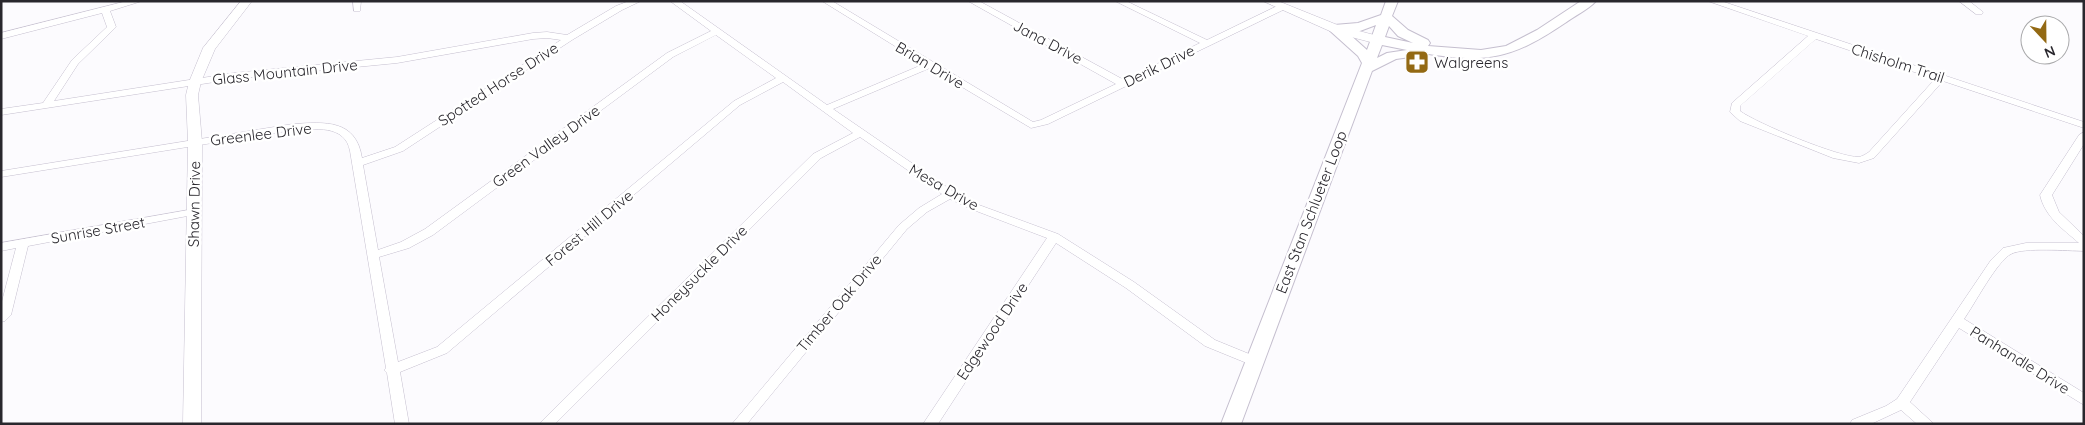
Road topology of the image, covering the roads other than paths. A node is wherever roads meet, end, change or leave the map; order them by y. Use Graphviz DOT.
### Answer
graph roads {
  1 [pos="138,1"];
  2 [pos="246,1"];
  3 [pos="637,1"];
  4 [pos="674,1"];
  5 [pos="972,1"];
  6 [pos="1120,1"];
  7 [pos="1268,1"];
  8 [pos="1392,1"];
  9 [pos="1590,1"];
  10 [pos="1712,1"];
  11 [pos="1963,1"];
  12 [pos="828,2"];
  13 [pos="1282,7"];
  14 [pos="105,10"];
  15 [pos="1979,12"];
  16 [pos="1386,17"];
  17 [pos="1335,29"];
  18 [pos="716,32"];
  19 [pos="1815,35"];
  20 [pos="1,36"];
  21 [pos="569,38"];
  22 [pos="1378,40"];
  23 [pos="1207,43"];
  24 [pos="1446,51"];
  25 [pos="929,65"];
  26 [pos="1368,66"];
  27 [pos="1942,77"];
  28 [pos="782,79"];
  29 [pos="195,82"];
  30 [pos="1124,84"];
  31 [pos="46,105"];
  32 [pos="825,109"];
  33 [pos="1,112"];
  34 [pos="1035,125"];
  35 [pos="2084,125"];
  36 [pos="860,133"];
  37 [pos="2084,135"];
  38 [pos="195,142"];
  39 [pos="357,163"];
  40 [pos="1,174"];
  41 [pos="950,194"];
  42 [pos="194,212"];
  43 [pos="1054,237"];
  44 [pos="2084,242"];
  45 [pos="23,243"];
  46 [pos="1,247"];
  47 [pos="2084,247"];
  48 [pos="374,255"];
  49 [pos="1,318"];
  50 [pos="1956,320"];
  51 [pos="1254,361"];
  52 [pos="391,370"];
  53 [pos="2084,400"];
  54 [pos="1902,403"];
  55 [pos="192,424"];
  56 [pos="402,424"];
  57 [pos="546,424"];
  58 [pos="739,424"];
  59 [pos="930,424"];
  60 [pos="1231,424"];
  61 [pos="1857,424"];
  62 [pos="1927,424"];
  1 -- 14 [label="street"];
  2 -- 29 [label="street, Shawn Drive"];
  3 -- 21 [label="street, Spotted Horse Drive"];
  4 -- 18 [label="street, Mesa Drive"];
  5 -- 30 [label="street, Jana Drive"];
  6 -- 23 [label="street"];
  7 -- 13 [label="street"];
  8 -- 16 [label="main road, East Stan Schlueter Loop"];
  9 -- 24 [label="main road"];
  10 -- 19 [label="street, Chisholm Trail"];
  11 -- 15 [label="street"];
  12 -- 25 [label="street, Brian Drive"];
  13 -- 17 [label="street"];
  13 -- 23 [label="street, Derik Drive"];
  14 -- 20 [label="street"];
  14 -- 31 [label="street"];
  16 -- 17 [label="main road"];
  16 -- 22 [label="main road, East Stan Schlueter Loop"];
  16 -- 24 [label="main road"];
  17 -- 22 [label="street"];
  17 -- 26 [label="main road"];
  18 -- 28 [label="street, Mesa Drive"];
  18 -- 48 [label="street, Green Valley Drive"];
  19 -- 27 [label="street, Chisholm Trail"];
  19 -- 27 [label="street"];
  21 -- 29 [label="street, Glass Mountain Drive"];
  21 -- 39 [label="street, Spotted Horse Drive"];
  22 -- 24 [label="main road"];
  22 -- 26 [label="main road, East Stan Schlueter Loop"];
  23 -- 30 [label="street, Derik Drive"];
  24 -- 26 [label="main road"];
  25 -- 32 [label="street"];
  25 -- 34 [label="street, Brian Drive"];
  26 -- 51 [label="main road, East Stan Schlueter Loop"];
  27 -- 35 [label="street, Chisholm Trail"];
  28 -- 32 [label="street, Mesa Drive"];
  28 -- 52 [label="street, Forest Hill Drive"];
  29 -- 31 [label="street, Glass Mountain Drive"];
  29 -- 38 [label="street, Shawn Drive"];
  30 -- 34 [label="street, Derik Drive"];
  31 -- 33 [label="street, Glass Mountain Drive"];
  32 -- 36 [label="street, Mesa Drive"];
  36 -- 41 [label="street, Mesa Drive"];
  36 -- 57 [label="street, Honeysuckle Drive"];
  37 -- 44 [label="street"];
  38 -- 39 [label="street, Greenlee Drive"];
  38 -- 40 [label="street, Greenlee Drive"];
  38 -- 42 [label="street, Shawn Drive"];
  39 -- 48 [label="street, Greenlee Drive"];
  41 -- 43 [label="street, Mesa Drive"];
  41 -- 58 [label="street, Timber Oak Drive"];
  42 -- 45 [label="street, Sunrise Street"];
  42 -- 55 [label="street, Shawn Drive"];
  43 -- 51 [label="street, Mesa Drive"];
  43 -- 59 [label="street, Edgewood Drive"];
  45 -- 46 [label="street, Sunrise Street"];
  45 -- 49 [label="street"];
  47 -- 50 [label="street"];
  48 -- 52 [label="street, Greenlee Drive"];
  50 -- 53 [label="street, Panhandle Drive"];
  50 -- 54 [label="street"];
  51 -- 60 [label="main road, East Stan Schlueter Loop"];
  52 -- 56 [label="street, Greenlee Drive"];
  54 -- 61 [label="street"];
  54 -- 62 [label="street"];
}
